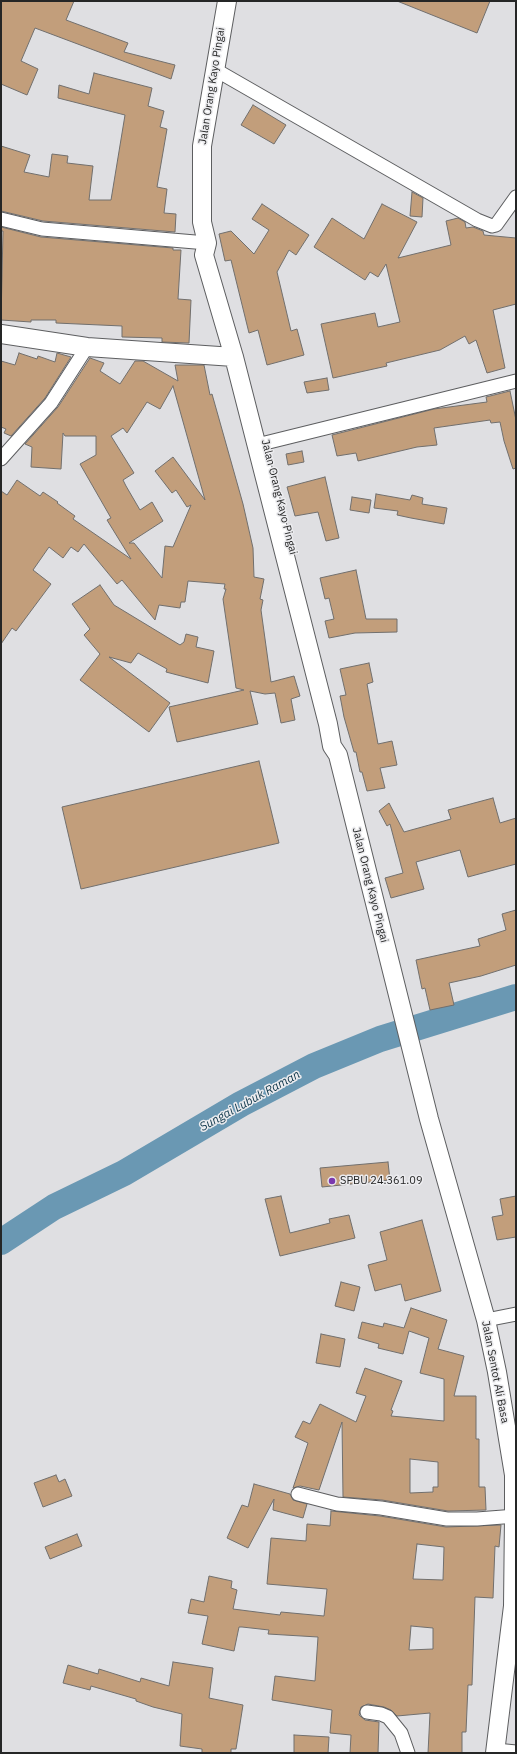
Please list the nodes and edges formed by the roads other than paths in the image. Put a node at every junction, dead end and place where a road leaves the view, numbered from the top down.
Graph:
1 (227, 1) edge
2 (214, 69) junction
3 (516, 197) edge
4 (1, 219) edge
5 (207, 243) junction
6 (1, 334) edge
7 (87, 347) junction
8 (234, 357) junction
9 (516, 381) edge
10 (265, 443) junction
11 (1, 459) edge
12 (338, 755) junction
13 (418, 1070) joint
14 (516, 1314) edge
15 (486, 1320) junction
16 (298, 1494) dead end
17 (515, 1516) edge
18 (367, 1712) dead end
19 (496, 1751) edge
20 (516, 1752) edge
21 (408, 1753) edge

1 - 2 main road, Jalan Orang Kayo Pingai
2 - 3 street
2 - 5 main road, Jalan Orang Kayo Pingai
4 - 5 street
5 - 8 main road, Jalan Orang Kayo Pingai
5 - 10 main road, Jalan Orang Kayo Pingai
6 - 7 main road
7 - 8 main road
7 - 11 street
8 - 12 main road, Jalan Orang Kayo Pingai
9 - 10 street
10 - 12 main road, Jalan Orang Kayo Pingai
12 - 13 main road, Jalan Orang Kayo Pingai
13 - 15 main road, Jalan Sentot Ali Basa
14 - 15 street
15 - 17 main road, Jalan Sentot Ali Basa
16 - 17 street
17 - 19 main road, Jalan Sentot Ali Basa
18 - 21 street
19 - 20 street

